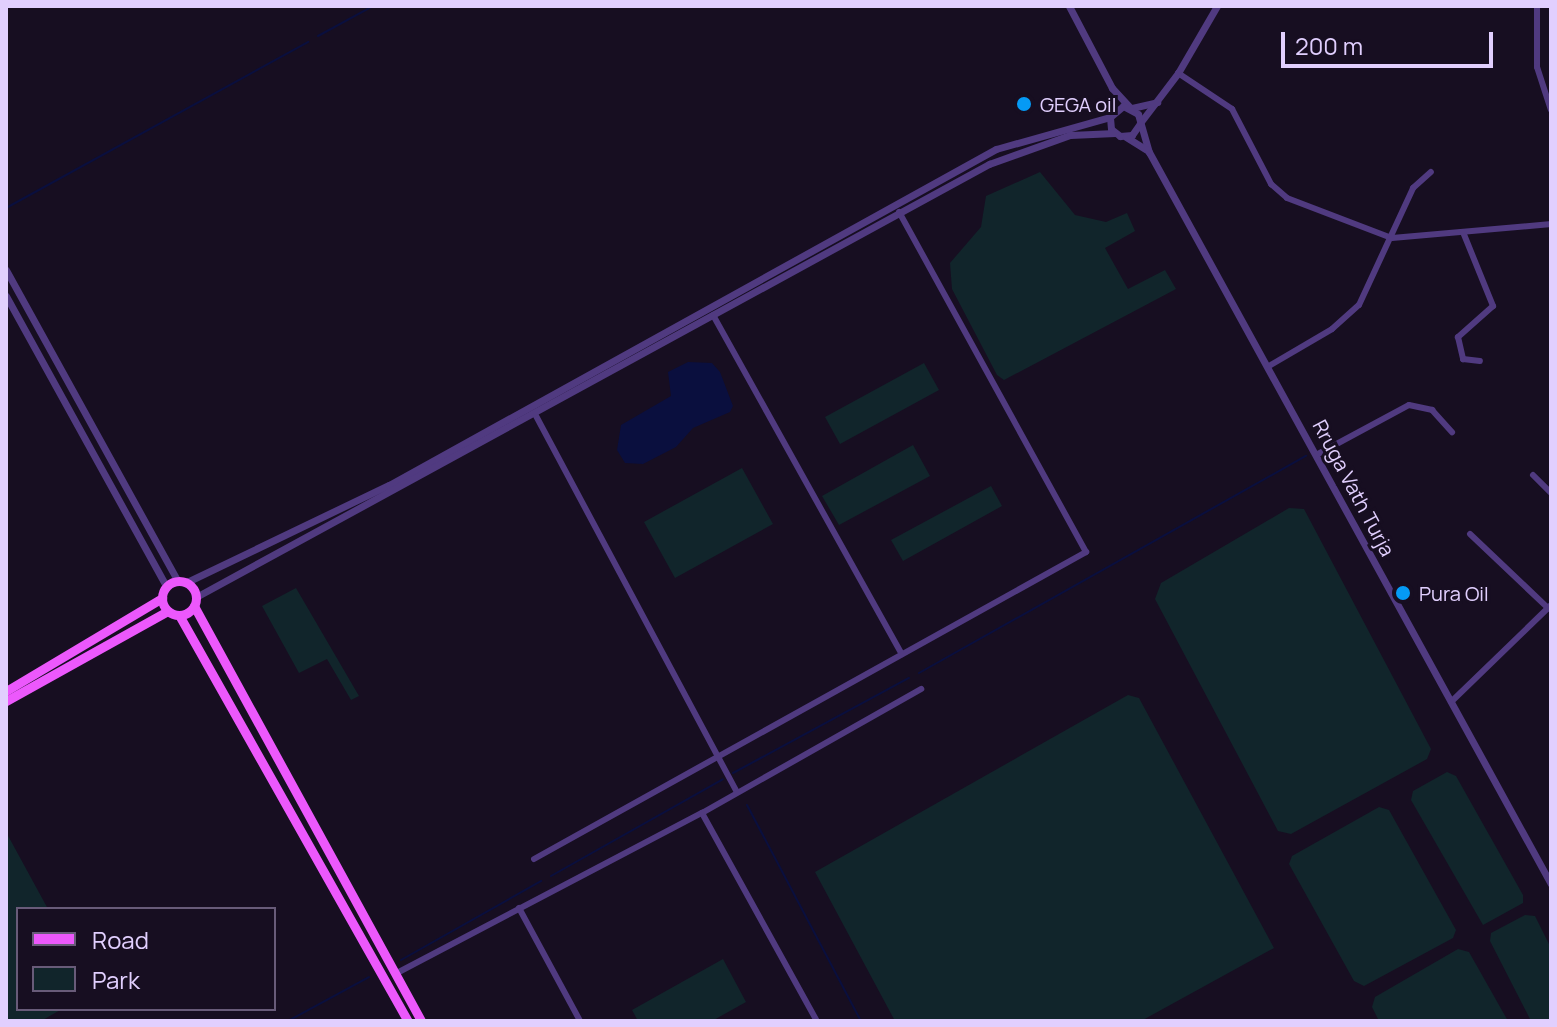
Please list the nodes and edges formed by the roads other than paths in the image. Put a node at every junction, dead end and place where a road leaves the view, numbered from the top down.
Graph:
1 (1069, 6) edge
2 (1217, 6) edge
3 (1537, 6) edge
4 (1178, 73) junction
5 (1112, 88) junction
6 (1159, 101) junction
7 (1130, 107) junction
8 (1551, 110) edge
9 (1111, 114) junction
10 (1140, 124) junction
11 (1115, 133) junction
12 (1126, 137) junction
13 (1149, 152) junction
14 (1431, 172) dead end
15 (899, 212) junction
16 (1551, 224) edge
17 (1463, 232) junction
18 (1392, 238) junction
19 (6, 270) edge
20 (6, 296) edge
21 (713, 315) junction
22 (1480, 361) dead end
23 (1269, 366) junction
24 (535, 414) junction
25 (1452, 432) dead end
26 (1318, 454) junction
27 (1533, 475) dead end
28 (1551, 493) edge
29 (1470, 534) dead end
30 (182, 581) junction
31 (166, 586) junction
32 (162, 598) junction
33 (195, 602) junction
34 (1550, 606) edge
35 (168, 611) junction
36 (179, 615) junction
37 (902, 654) junction
38 (921, 689) dead end
39 (6, 691) edge
40 (6, 701) edge
41 (1451, 702) junction
42 (718, 757) junction
43 (737, 793) junction
44 (702, 813) junction
45 (534, 859) dead end
46 (1551, 884) edge
47 (519, 908) junction
48 (395, 974) junction
49 (408, 1021) edge
50 (421, 1021) edge
51 (580, 1021) edge
52 (817, 1021) edge

1 - 5 street, Rruga Vath Turja
2 - 4 street
3 - 8 street
4 - 6 street
4 - 18 street
5 - 7 street, Rruga Vath Turja
5 - 9 street, Rruga Vath Turja
6 - 7 street
6 - 10 street
7 - 9 street
7 - 10 street, Rruga Vath Turja
9 - 11 street, Rruga Vath Turja
9 - 30 street
10 - 12 street
10 - 13 street, Rruga Vath Turja
11 - 12 street, Rruga Vath Turja
11 - 15 street
12 - 13 street, Rruga Vath Turja
13 - 23 street, Rruga Vath Turja
14 - 18 street
15 - 21 street
15 - 37 street
16 - 17 street
17 - 18 street
17 - 22 street
18 - 23 street
19 - 30 street
20 - 31 street
21 - 24 street
21 - 37 street
23 - 26 street, Rruga Vath Turja
24 - 33 street
24 - 42 street
25 - 26 street
26 - 41 street, Rruga Vath Turja
27 - 28 street
29 - 34 street
30 - 31 main road
30 - 33 main road
31 - 32 main road
32 - 35 main road
32 - 39 main road
33 - 36 main road
33 - 48 main road
34 - 41 street
35 - 36 main road
35 - 40 main road
36 - 49 main road
37 - 42 street
38 - 43 street
41 - 46 street, Rruga Vath Turja
42 - 43 street
42 - 45 street
43 - 44 street
44 - 47 street
44 - 52 street
47 - 48 street
47 - 51 street
48 - 50 main road

